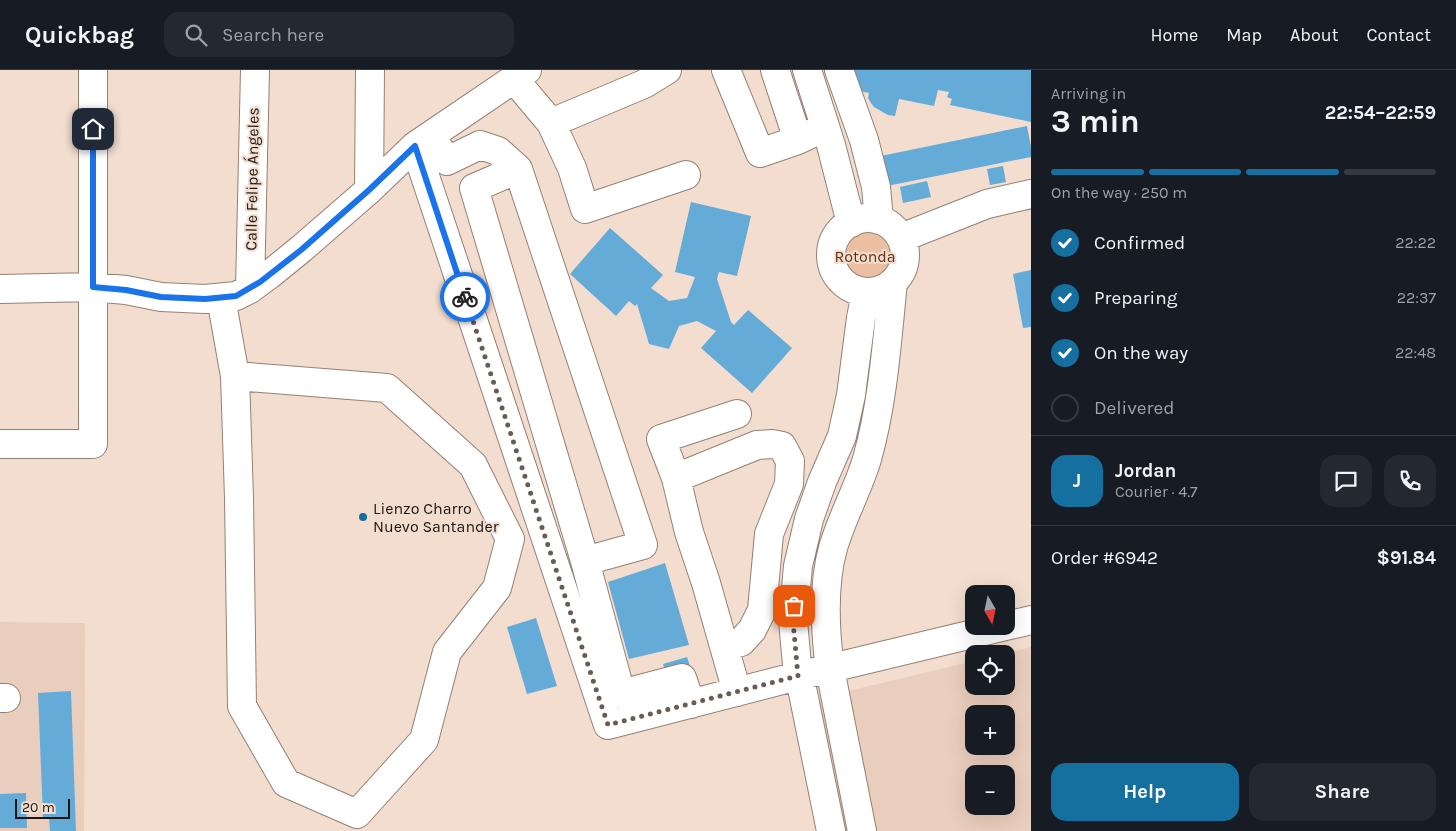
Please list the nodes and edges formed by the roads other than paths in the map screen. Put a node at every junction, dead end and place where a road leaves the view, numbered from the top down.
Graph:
1 (93, 70) edge
2 (255, 70) edge
3 (370, 70) edge
4 (667, 70) edge
5 (726, 70) edge
6 (775, 70) edge
7 (807, 70) edge
8 (839, 70) edge
9 (521, 74) edge
10 (551, 123) junction
11 (825, 127) junction
12 (798, 140) junction
13 (423, 141) junction
14 (518, 169) junction
15 (686, 175) dead end
16 (369, 190) junction
17 (1031, 194) edge
18 (879, 220) junction
19 (851, 223) junction
20 (900, 238) junction
21 (893, 282) junction
22 (93, 287) junction
23 (0, 289) edge
24 (250, 289) junction
25 (866, 292) junction
26 (221, 298) junction
27 (235, 376) junction
28 (737, 414) dead end
29 (0, 444) edge
30 (676, 478) junction
31 (585, 561) junction
32 (1031, 620) edge
33 (1015, 624) edge
34 (968, 635) edge
35 (724, 646) junction
36 (830, 668) junction
37 (798, 676) junction
38 (737, 692) junction
39 (691, 704) junction
40 (831, 831) edge
41 (862, 831) edge

1 - 22 street
2 - 24 street, Calle Felipe Ángeles
3 - 16 street
4 - 10 street
5 - 12 street
6 - 12 street
7 - 11 street
8 - 18 street
9 - 10 street
9 - 13 street
10 - 15 street
11 - 12 street
11 - 19 street
13 - 14 street
13 - 16 street
13 - 39 street
14 - 31 street
14 - 31 street
16 - 24 street
17 - 20 street
18 - 19 street
18 - 20 street
19 - 25 street
20 - 21 street
21 - 25 street
21 - 36 street
22 - 23 street
22 - 26 street
22 - 29 street
24 - 26 street
25 - 37 street
26 - 27 street
27 - 27 street
28 - 30 street
30 - 35 street
30 - 35 street
31 - 39 street
32 - 33 street
34 - 36 street
35 - 38 street
36 - 37 street
36 - 41 street
37 - 38 street
37 - 40 street
38 - 39 street

